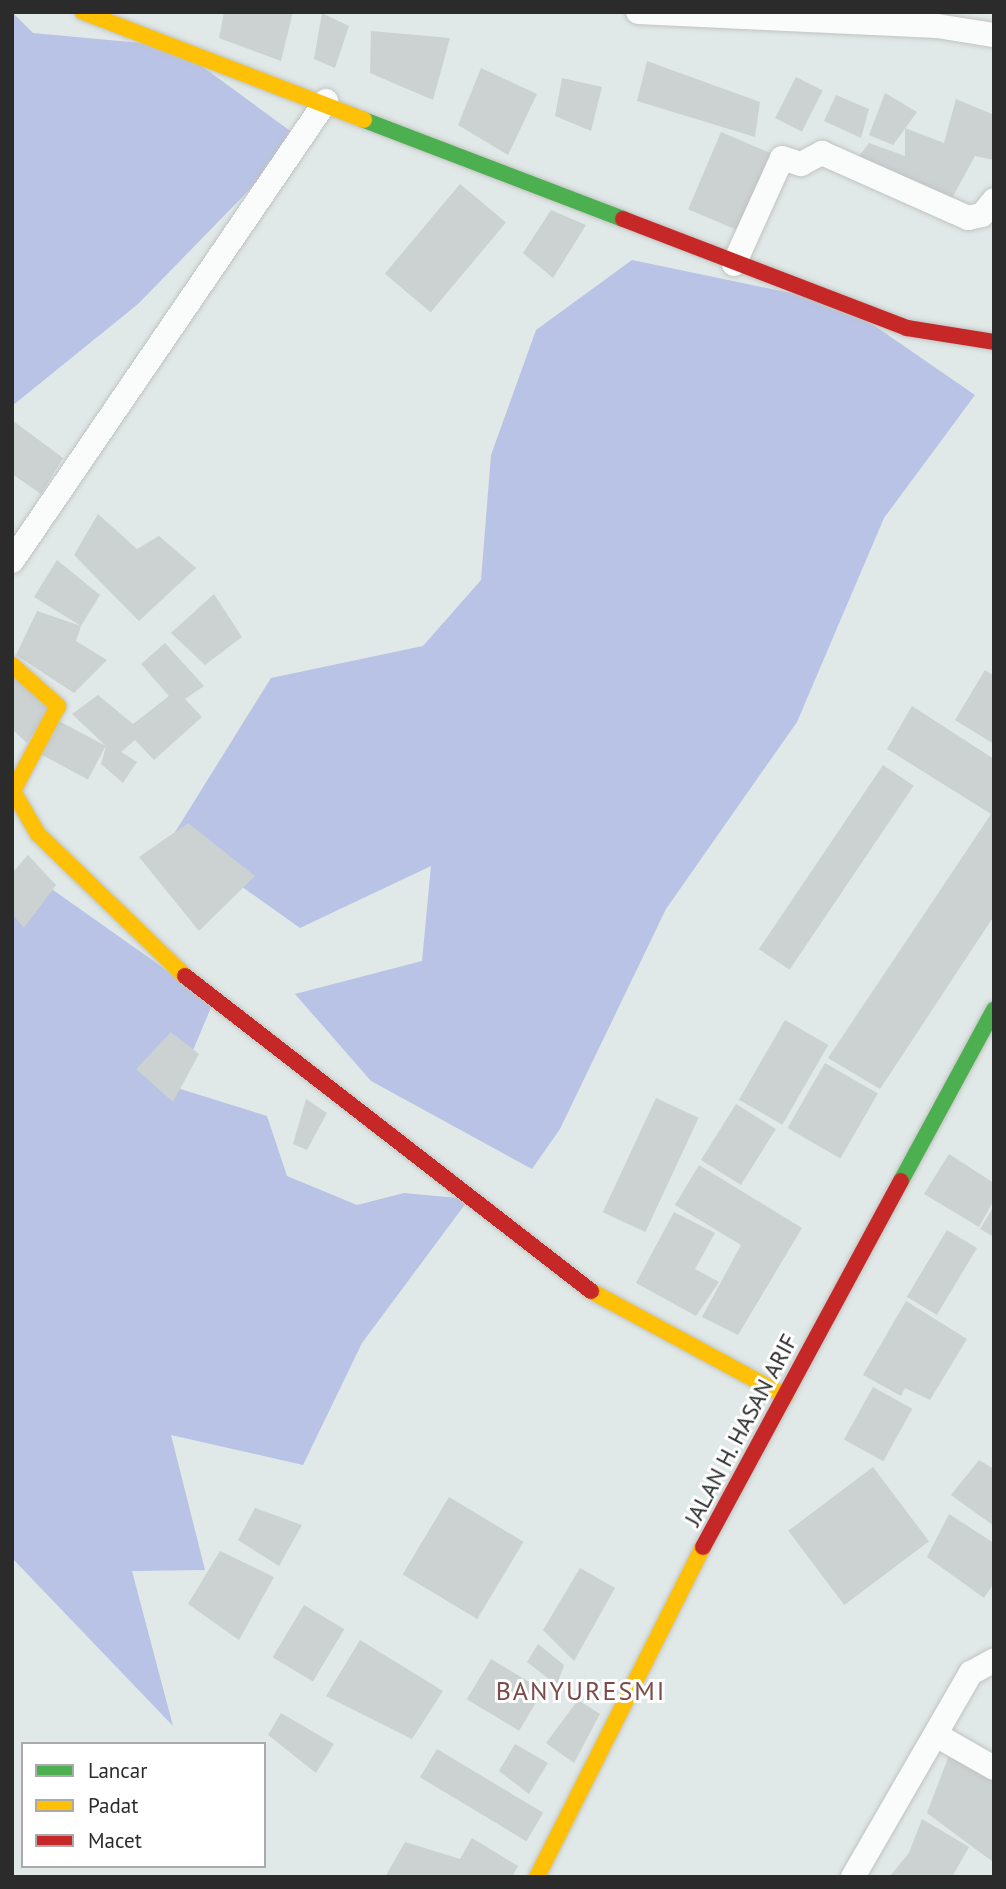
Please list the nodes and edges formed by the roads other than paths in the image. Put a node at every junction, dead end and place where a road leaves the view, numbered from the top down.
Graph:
1 (83, 12) edge
2 (638, 12) edge
3 (994, 35) edge
4 (326, 101) junction
5 (994, 200) edge
6 (734, 264) junction
7 (994, 342) edge
8 (12, 561) edge
9 (12, 665) edge
10 (13, 791) edge
11 (991, 1021) edge
12 (785, 1396) junction
13 (994, 1660) edge
14 (936, 1735) junction
15 (994, 1768) edge
16 (545, 1874) edge
17 (853, 1877) edge

1 - 4 street
2 - 3 street
4 - 6 street
4 - 8 street
5 - 6 street
6 - 7 street
9 - 10 street
10 - 12 street
11 - 12 street, JALAN H. HASAN ARIF
12 - 16 street, JALAN H. HASAN ARIF
13 - 14 street
14 - 15 street
14 - 17 street

